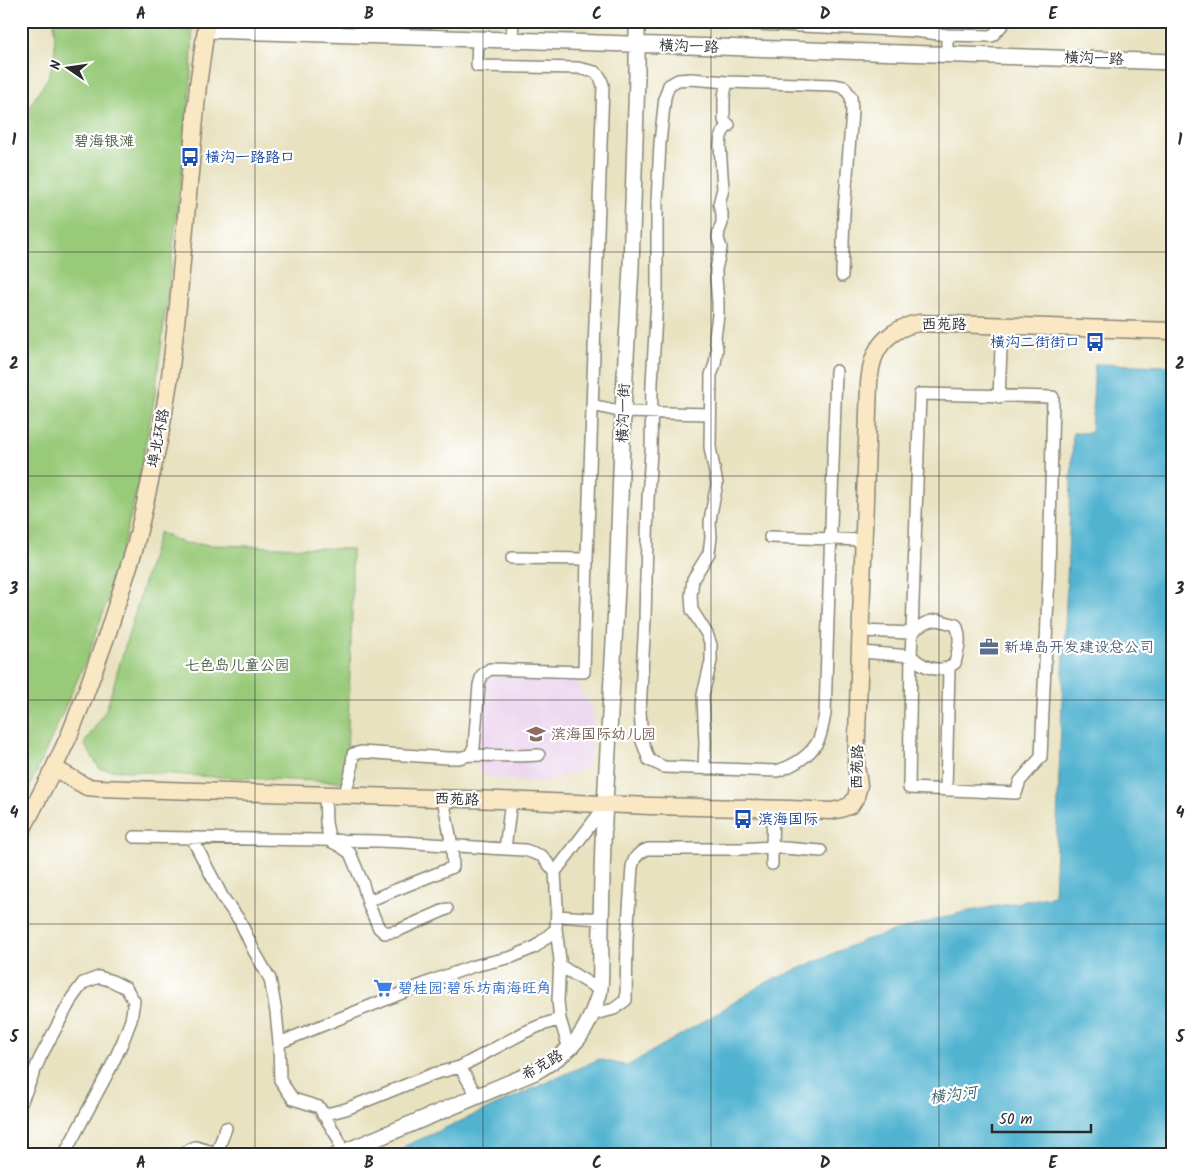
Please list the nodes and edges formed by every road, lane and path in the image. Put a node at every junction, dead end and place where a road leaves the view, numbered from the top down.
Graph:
1 (513, 21) edge
2 (636, 21) edge
3 (711, 21) edge
4 (1006, 21) edge
5 (816, 24) edge
6 (207, 26) edge
7 (920, 27) edge
8 (947, 35) junction
9 (478, 38) junction
10 (512, 40) junction
11 (637, 43) junction
12 (947, 54) junction
13 (1173, 62) edge
14 (727, 82) junction
15 (842, 276) dead end
16 (1002, 325) junction
17 (1173, 331) edge
18 (836, 371) dead end
19 (999, 397) junction
20 (592, 405) junction
21 (623, 412) junction
22 (651, 413) junction
23 (710, 414) junction
24 (770, 537) dead end
25 (831, 539) junction
26 (864, 540) junction
27 (512, 558) dead end
28 (587, 559) junction
29 (862, 631) junction
30 (912, 633) junction
31 (861, 652) junction
32 (912, 656) junction
33 (949, 668) junction
34 (470, 755) junction
35 (539, 756) dead end
36 (54, 768) junction
37 (704, 768) junction
38 (946, 790) junction
39 (325, 795) junction
40 (344, 796) junction
41 (443, 799) junction
42 (511, 801) junction
43 (606, 804) junction
44 (773, 809) junction
45 (21, 832) edge
46 (134, 838) dead end
47 (192, 838) junction
48 (330, 841) junction
49 (452, 846) junction
50 (772, 847) junction
51 (505, 849) junction
52 (821, 852) dead end
53 (772, 864) dead end
54 (555, 872) junction
55 (368, 901) junction
56 (447, 909) dead end
57 (557, 916) junction
58 (601, 919) junction
59 (556, 930) junction
60 (560, 965) junction
61 (600, 990) junction
62 (592, 1015) junction
63 (560, 1019) junction
64 (279, 1043) junction
65 (569, 1049) junction
66 (460, 1067) junction
67 (477, 1096) junction
68 (21, 1103) edge
69 (323, 1115) junction
70 (226, 1128) dead end
71 (340, 1154) edge
72 (64, 1155) edge
73 (185, 1155) edge
74 (216, 1155) edge

1 - 10 street
2 - 11 street, 横沟一街
3 - 5 street
4 - 8 street
5 - 7 street
6 - 9 street, 横沟一路
6 - 36 main road, 埠北环路
7 - 8 street
8 - 12 street
9 - 10 street, 横沟一路
9 - 20 street
10 - 11 street, 横沟一路
11 - 12 street, 横沟一路
11 - 21 street, 横沟一街
12 - 13 street, 横沟一路
14 - 15 street
14 - 22 street
14 - 23 street
16 - 17 main road, 西苑路
16 - 19 street
16 - 26 main road, 西苑路
18 - 25 street
19 - 30 street
19 - 38 street
20 - 21 street
20 - 28 street
21 - 22 street
21 - 43 street, 横沟一街
22 - 23 street
22 - 37 street
23 - 37 street
24 - 25 street
25 - 26 street
25 - 37 street
26 - 29 main road, 西苑路
27 - 28 street
28 - 34 street
29 - 30 street
29 - 31 main road, 西苑路
30 - 32 street
30 - 33 street
31 - 32 street
31 - 44 main road, 西苑路
32 - 33 street
32 - 38 street
33 - 38 street
34 - 35 street
34 - 40 street
36 - 39 main road, 西苑路
36 - 45 main road, 埠北环路
39 - 40 main road, 西苑路
39 - 48 street
40 - 41 main road, 西苑路
41 - 42 main road, 西苑路
41 - 49 street
42 - 43 main road, 西苑路
42 - 51 street
43 - 44 main road, 西苑路
43 - 54 street
43 - 58 street, 希克路
44 - 50 street
46 - 47 street
47 - 48 street
47 - 64 street
48 - 49 street
48 - 55 street
49 - 51 street
49 - 55 street
50 - 52 street
50 - 53 street
50 - 62 street
51 - 54 street
54 - 57 street
55 - 56 street
57 - 58 street
57 - 59 street
58 - 61 street, 希克路
59 - 60 street
59 - 64 street
60 - 61 street
60 - 63 street
61 - 62 street, 希克路
62 - 65 street, 希克路
63 - 65 street
63 - 66 street
64 - 69 street
65 - 67 street, 希克路
66 - 67 street
66 - 69 street
67 - 71 street, 希克路
68 - 72 street
69 - 71 street
70 - 74 street
73 - 74 street

